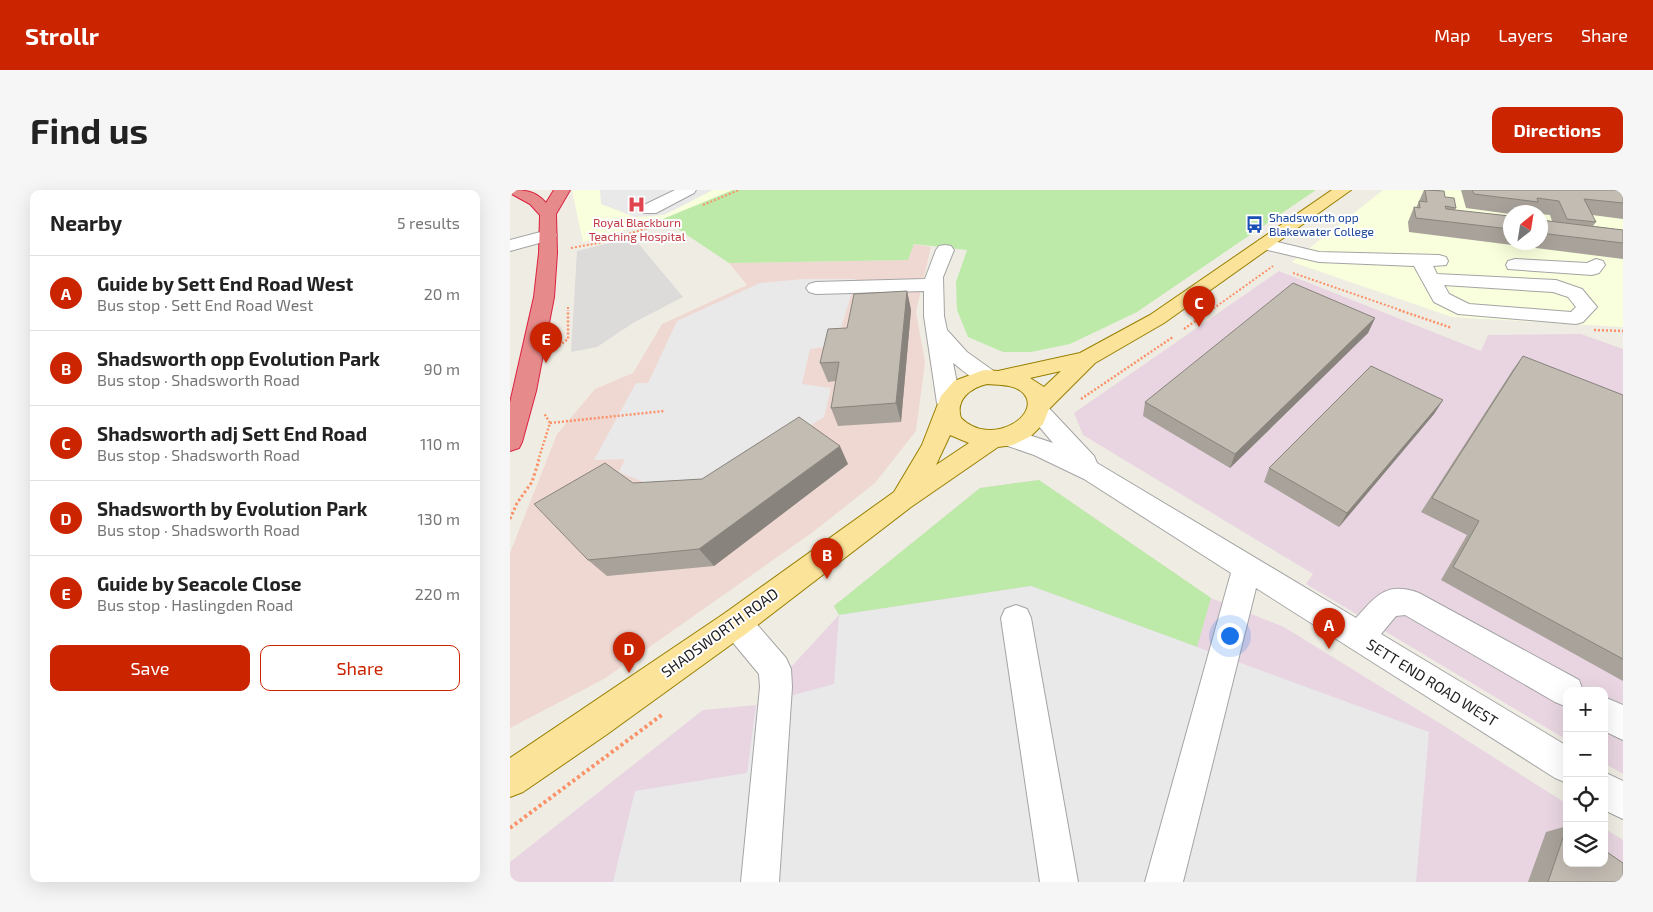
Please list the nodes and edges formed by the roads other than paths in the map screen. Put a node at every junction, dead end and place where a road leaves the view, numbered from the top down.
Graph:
1 (516, 190) edge
2 (521, 190) edge
3 (526, 190) edge
4 (562, 190) edge
5 (688, 190) edge
6 (1343, 190) edge
7 (650, 210) dead end
8 (548, 214) junction
9 (548, 235) junction
10 (1265, 244) junction
11 (510, 246) edge
12 (945, 250) dead end
13 (1420, 260) junction
14 (1454, 262) dead end
15 (1493, 264) dead end
16 (1596, 265) dead end
17 (1430, 279) junction
18 (934, 285) junction
19 (816, 288) dead end
20 (938, 333) junction
21 (1087, 358) junction
22 (995, 377) junction
23 (948, 406) junction
24 (1040, 408) junction
25 (1000, 438) junction
26 (510, 442) edge
27 (1093, 472) junction
28 (902, 500) junction
29 (1247, 568) junction
30 (1016, 618) dead end
31 (736, 623) junction
32 (1359, 638) junction
33 (1563, 689) edge
34 (1608, 715) edge
35 (1623, 723) edge
36 (1563, 764) edge
37 (518, 770) edge
38 (1608, 793) edge
39 (1623, 802) edge
40 (760, 882) edge
41 (1059, 882) edge
42 (1164, 882) edge

1 - 8 highway
2 - 3 highway
4 - 8 highway
5 - 7 street
6 - 10 main road, SHADSWORTH ROAD
8 - 9 highway
9 - 11 street
9 - 26 highway
10 - 13 street
10 - 21 main road, SHADSWORTH ROAD
12 - 18 street
13 - 14 street
13 - 17 street
15 - 16 street
17 - 17 street
18 - 19 street
18 - 20 street
20 - 22 street
20 - 23 street
21 - 22 main road, SHADSWORTH ROAD
21 - 24 main road, SHADSWORTH ROAD
22 - 23 main road, SHADSWORTH ROAD
22 - 24 main road
23 - 25 main road
23 - 28 main road, SHADSWORTH ROAD
24 - 25 main road, SHADSWORTH ROAD
24 - 27 street, SETT END ROAD WEST
25 - 27 street, SETT END ROAD WEST
25 - 28 main road, SHADSWORTH ROAD
27 - 29 street, SETT END ROAD WEST
28 - 31 main road, SHADSWORTH ROAD
29 - 32 street, SETT END ROAD WEST
29 - 42 street
30 - 41 street
31 - 37 main road, SHADSWORTH ROAD
31 - 40 street
32 - 33 street
32 - 36 street, SETT END ROAD WEST
34 - 35 street
38 - 39 street

